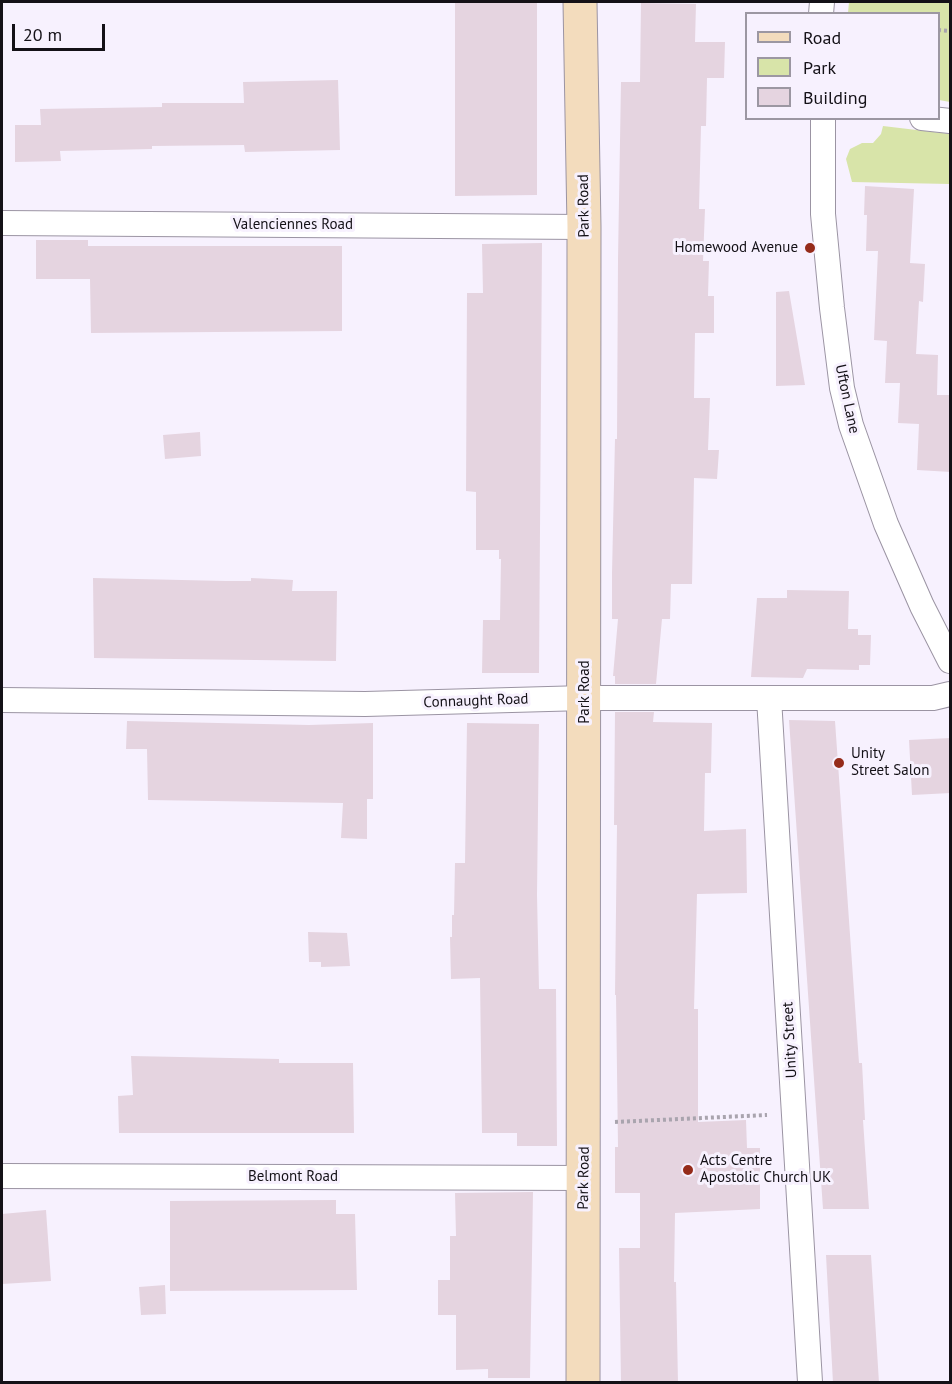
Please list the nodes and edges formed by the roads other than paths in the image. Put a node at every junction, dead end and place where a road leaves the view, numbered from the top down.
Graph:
1 (580, 2) edge
2 (823, 120) edge
3 (2, 224) edge
4 (585, 227) junction
5 (951, 661) edge
6 (951, 694) edge
7 (585, 698) junction
8 (769, 698) junction
9 (2, 700) edge
10 (2, 1176) edge
11 (584, 1178) junction
12 (583, 1383) edge
13 (810, 1383) edge

1 - 4 street, Park Road
2 - 5 street, Ufton Lane
3 - 4 street, Valenciennes Road
4 - 7 street, Park Road
6 - 8 street, Connaught Road
7 - 8 street, Connaught Road
7 - 9 street, Connaught Road
7 - 11 street, Park Road
8 - 13 street, Unity Street
10 - 11 street, Belmont Road
11 - 12 street, Park Road

